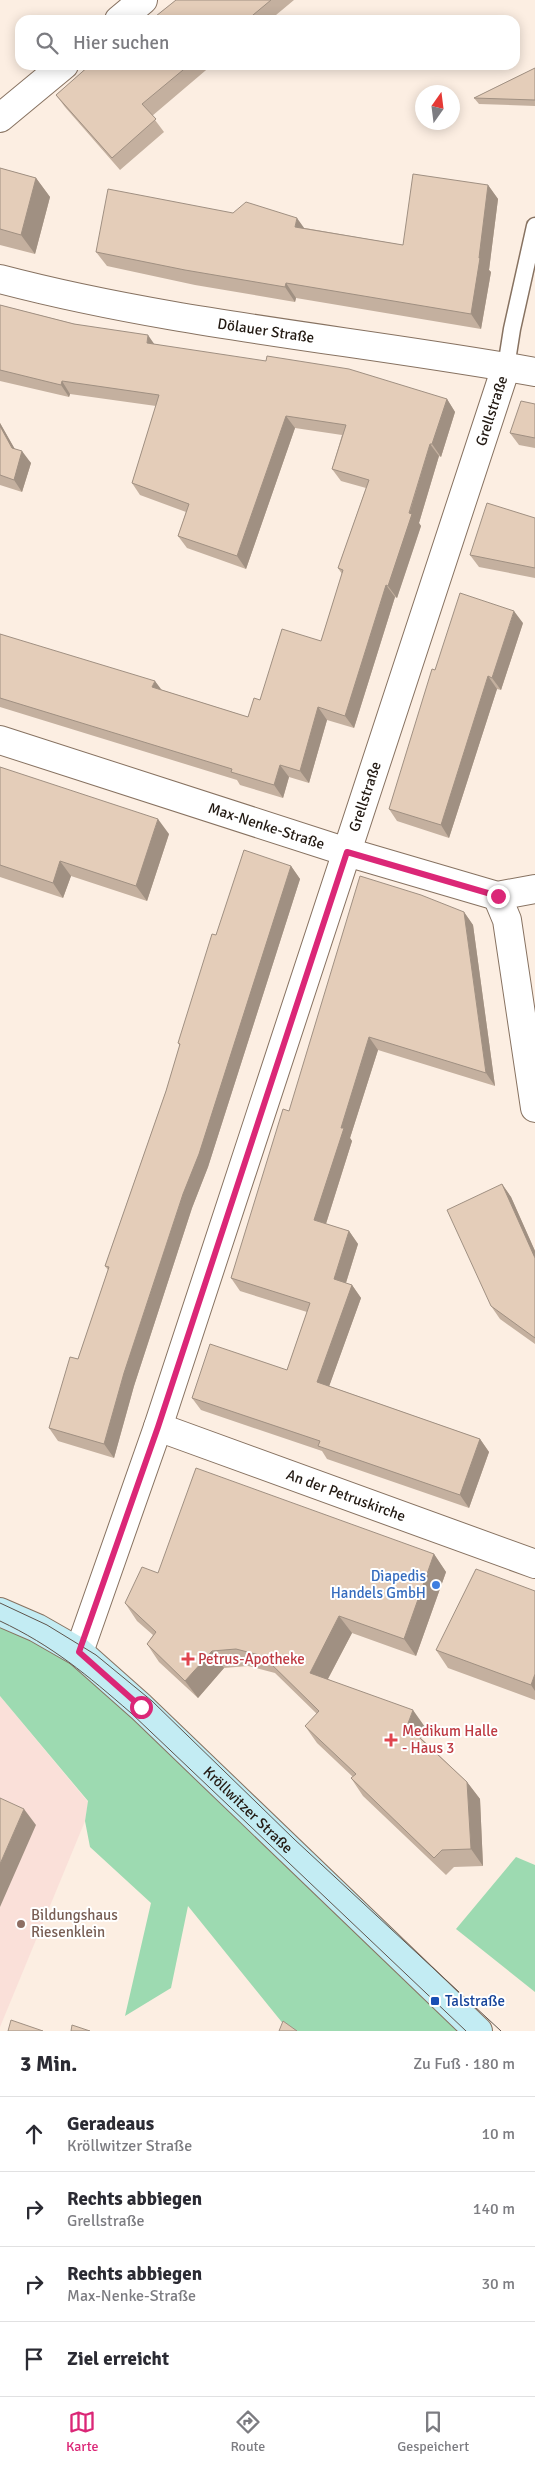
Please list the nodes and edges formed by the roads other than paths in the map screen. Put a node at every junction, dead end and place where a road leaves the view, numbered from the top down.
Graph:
1 (143, 0) edge
2 (124, 15) edge
3 (58, 70) edge
4 (0, 118) edge
5 (535, 226) edge
6 (0, 279) edge
7 (506, 366) junction
8 (535, 372) edge
9 (0, 740) edge
10 (347, 852) junction
11 (535, 889) edge
12 (498, 896) junction
13 (535, 1108) edge
14 (158, 1427) junction
15 (535, 1564) edge
16 (0, 1612) edge
17 (79, 1652) junction
18 (478, 2031) edge

1 - 2 street
3 - 4 street
5 - 7 lane
6 - 7 street, Dölauer Straße
7 - 8 street, Dölauer Straße
7 - 10 street, Grellstraße
9 - 10 street, Max-Nenke-Straße
10 - 12 street, Max-Nenke-Straße
10 - 14 street, Grellstraße
11 - 12 street, Max-Nenke-Straße
12 - 13 street
14 - 15 street, An der Petruskirche
14 - 17 street, Grellstraße
16 - 17 main road, Kröllwitzer Straße
17 - 18 main road, Kröllwitzer Straße

